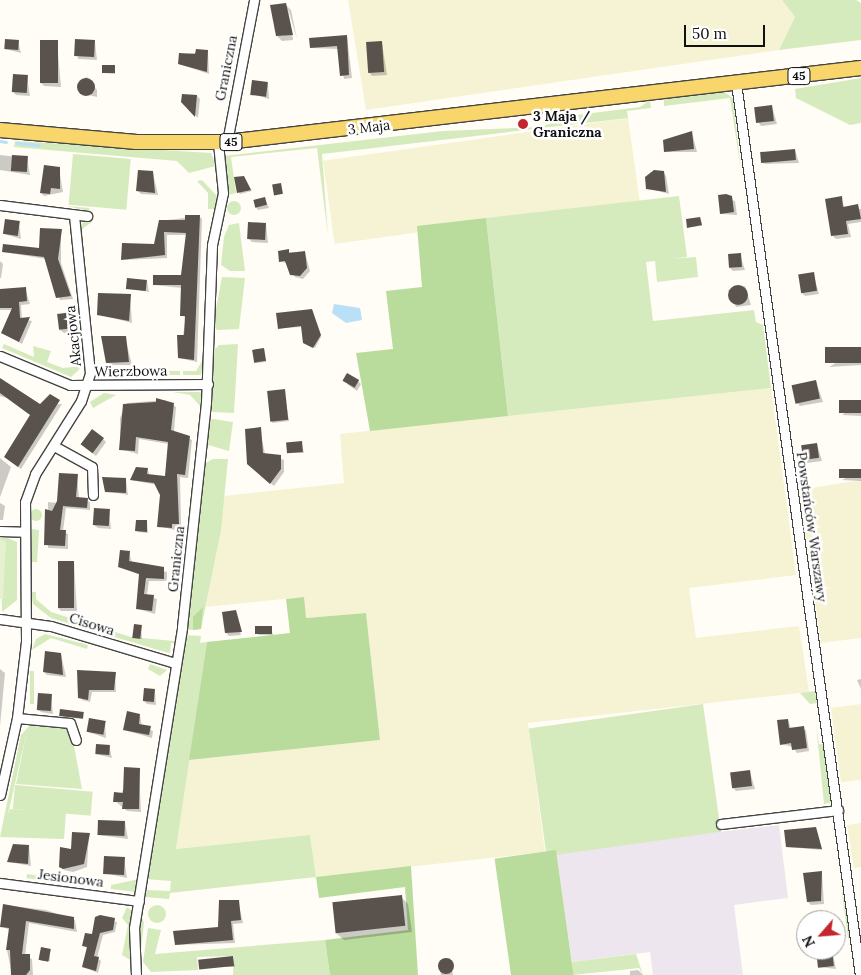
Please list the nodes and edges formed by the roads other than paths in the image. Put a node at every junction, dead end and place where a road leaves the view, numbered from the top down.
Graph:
1 (254, 0) edge
2 (861, 68) edge
3 (736, 83) junction
4 (0, 130) edge
5 (222, 143) junction
6 (0, 205) edge
7 (74, 214) junction
8 (87, 216) dead end
9 (0, 356) edge
10 (208, 384) junction
11 (88, 385) junction
12 (54, 446) junction
13 (93, 495) dead end
14 (0, 531) edge
15 (24, 532) junction
16 (0, 619) edge
17 (25, 621) junction
18 (175, 663) junction
19 (17, 718) junction
20 (76, 740) dead end
21 (0, 795) edge
22 (838, 810) junction
23 (721, 824) dead end
24 (0, 884) edge
25 (140, 900) junction
26 (136, 975) edge
27 (860, 975) edge

1 - 5 street, Graniczna
2 - 3 main road, 45
3 - 5 main road, 3 Maja / 45
3 - 22 street, Powstańców Warszawy
4 - 5 main road, 3 Maja / 45
5 - 10 street, Graniczna
6 - 7 street
7 - 8 street
7 - 11 street, Akacjowa
9 - 11 street, Wierzbowa
10 - 11 street, Wierzbowa
10 - 18 street, Graniczna
11 - 12 street, Akacjowa
12 - 13 street
12 - 15 street, Akacjowa
14 - 15 street
15 - 17 street, Akacjowa
16 - 17 street, Cisowa
17 - 18 street, Cisowa
17 - 19 street, Akacjowa
18 - 25 street, Graniczna
19 - 20 street
19 - 21 street, Akacjowa
22 - 23 street
22 - 27 street, Powstańców Warszawy
24 - 25 street, Jesionowa
25 - 26 street, Graniczna

